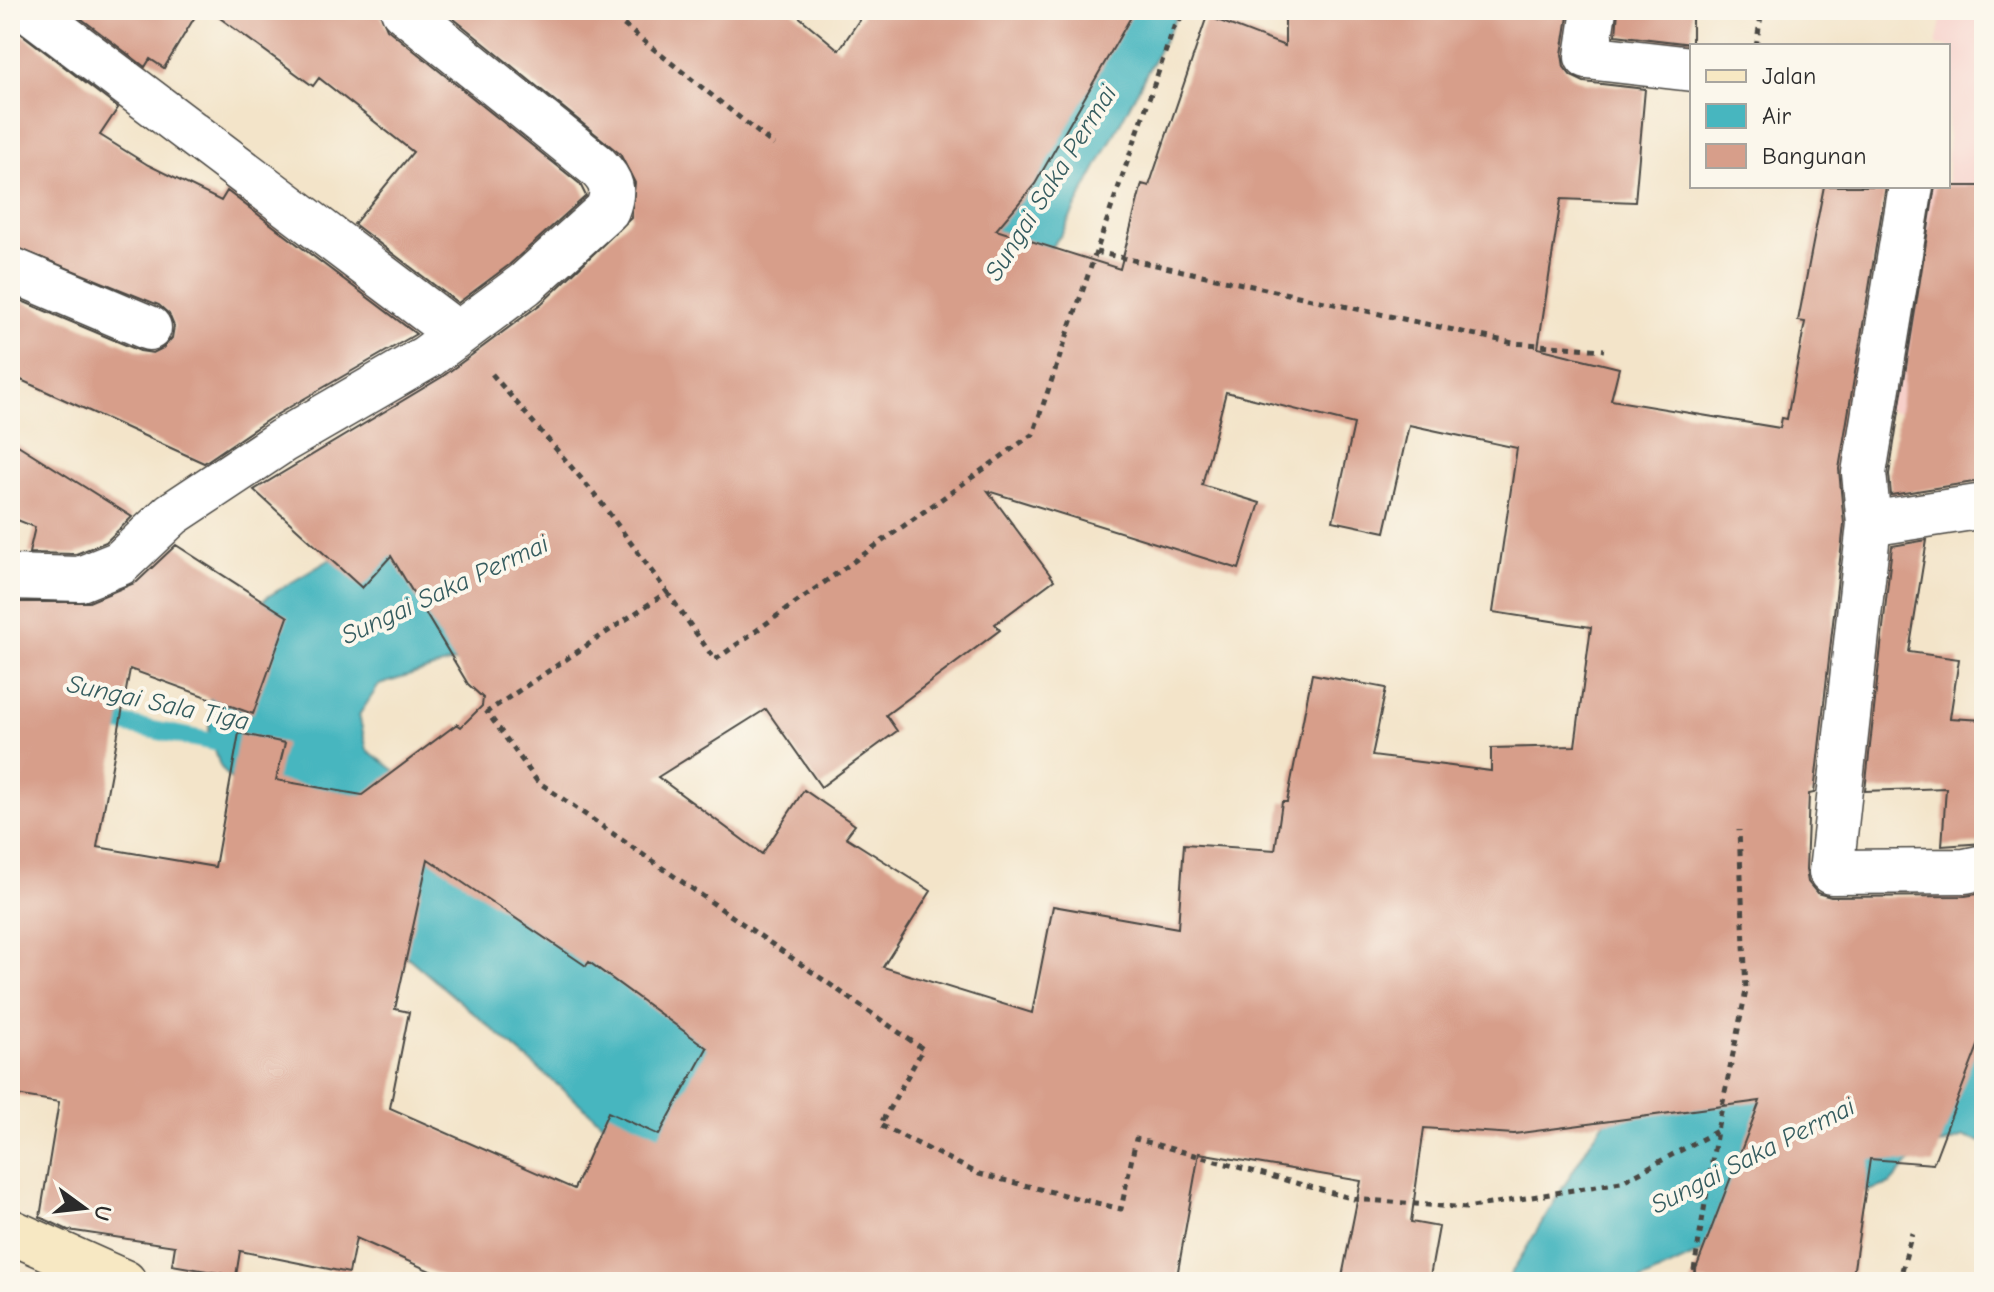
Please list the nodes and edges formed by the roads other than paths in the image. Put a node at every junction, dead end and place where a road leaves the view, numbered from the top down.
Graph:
1 (29, 10) edge
2 (403, 10) edge
3 (1594, 10) edge
4 (1690, 69) edge
5 (1911, 188) edge
6 (10, 269) edge
7 (149, 328) dead end
8 (458, 334) junction
9 (1984, 506) edge
10 (1869, 524) junction
11 (10, 577) edge
12 (1984, 867) edge
13 (10, 1231) edge
14 (124, 1282) edge

1 - 8 street
2 - 8 street
3 - 4 street
5 - 10 street
6 - 7 street
8 - 11 street
9 - 10 street
10 - 12 street
13 - 14 street

